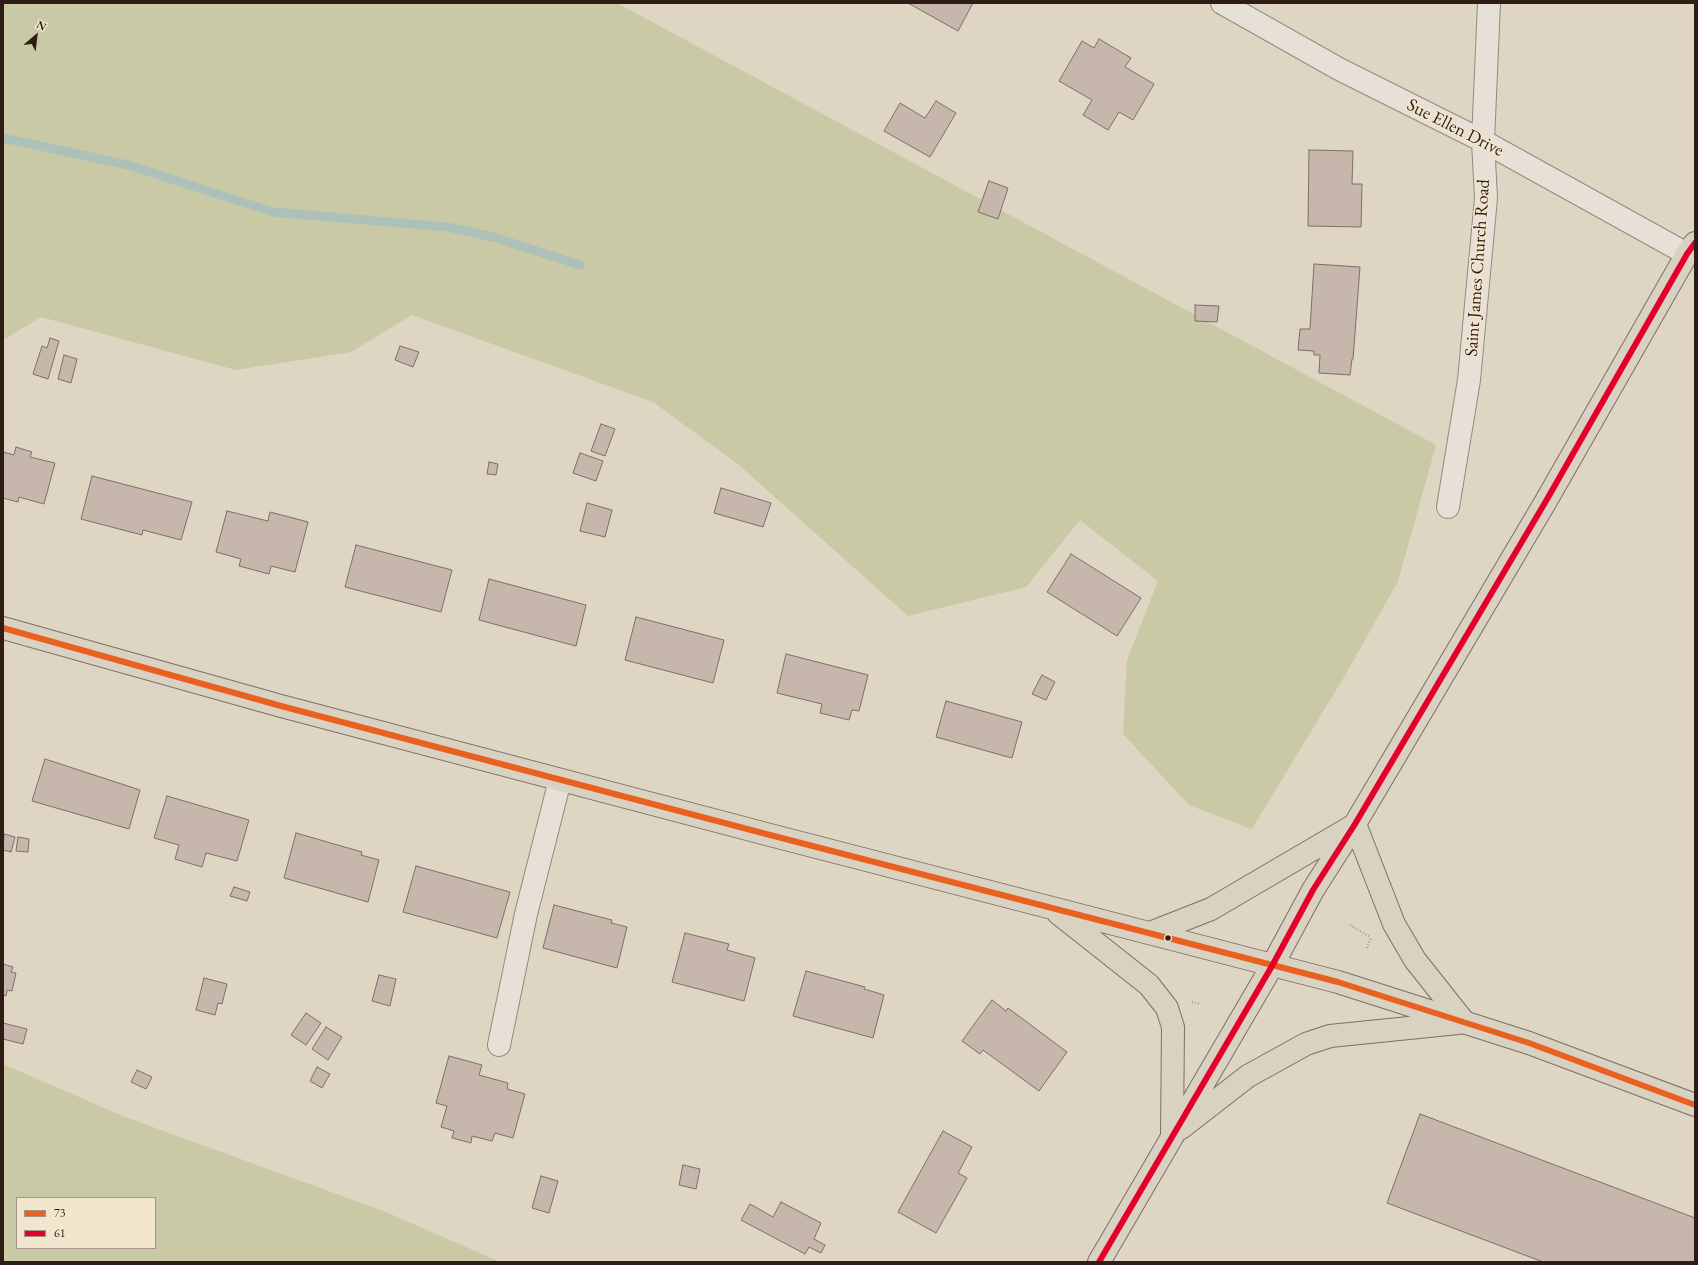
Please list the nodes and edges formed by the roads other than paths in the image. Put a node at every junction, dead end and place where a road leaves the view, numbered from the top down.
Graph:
1 (1222, 3) edge
2 (1489, 3) edge
3 (1483, 141) junction
4 (1695, 230) edge
5 (1691, 249) edge
6 (1448, 507) dead end
7 (3, 628) edge
8 (560, 780) junction
9 (1355, 824) junction
10 (1051, 908) junction
11 (1150, 933) junction
12 (1272, 966) junction
13 (1465, 1023) junction
14 (499, 1046) dead end
15 (1695, 1105) edge
16 (1172, 1135) junction
17 (1099, 1262) edge

1 - 3 street, Sue Ellen Drive
2 - 3 street, Saint James Church Road
3 - 5 street, Sue Ellen Drive
3 - 6 street, Saint James Church Road
4 - 5 main road
5 - 9 main road
7 - 8 main road
8 - 10 main road
8 - 14 street
9 - 11 main road
9 - 12 main road
9 - 13 main road
10 - 11 main road
10 - 16 main road
11 - 12 main road
12 - 13 main road
12 - 16 main road
13 - 15 main road
13 - 16 main road
16 - 17 main road

